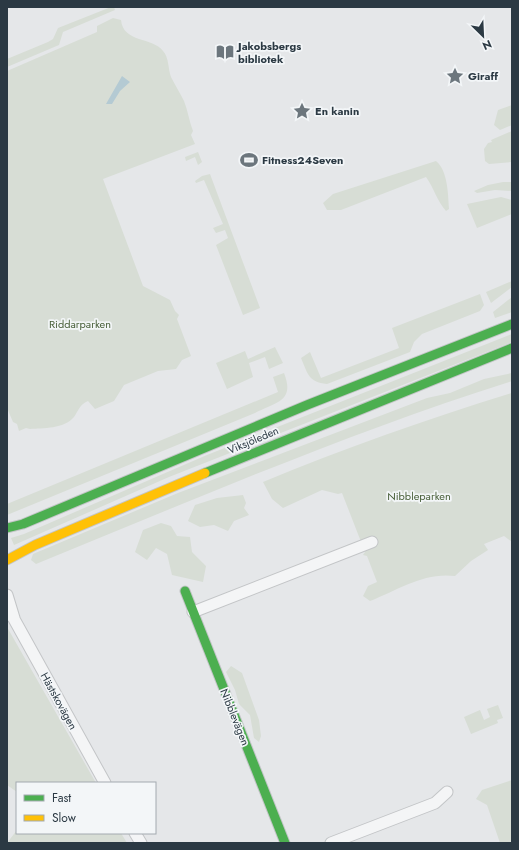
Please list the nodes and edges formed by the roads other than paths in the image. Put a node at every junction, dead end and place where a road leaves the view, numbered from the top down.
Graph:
1 (512, 324) edge
2 (512, 348) edge
3 (7, 528) edge
4 (372, 542) dead end
5 (7, 560) edge
6 (185, 591) dead end
7 (7, 595) edge
8 (193, 612) junction
9 (10, 615) edge
10 (104, 782) edge
11 (447, 792) dead end
12 (136, 834) edge
13 (141, 843) edge
14 (285, 843) edge
15 (331, 843) edge

1 - 3 main road, Viksjöleden
2 - 5 main road, Viksjöleden
4 - 8 street
6 - 8 main road, Nibblevägen
7 - 9 street, Hästskovägen
8 - 14 main road, Nibblevägen
9 - 10 street, Hästskovägen
11 - 15 street
12 - 13 street

